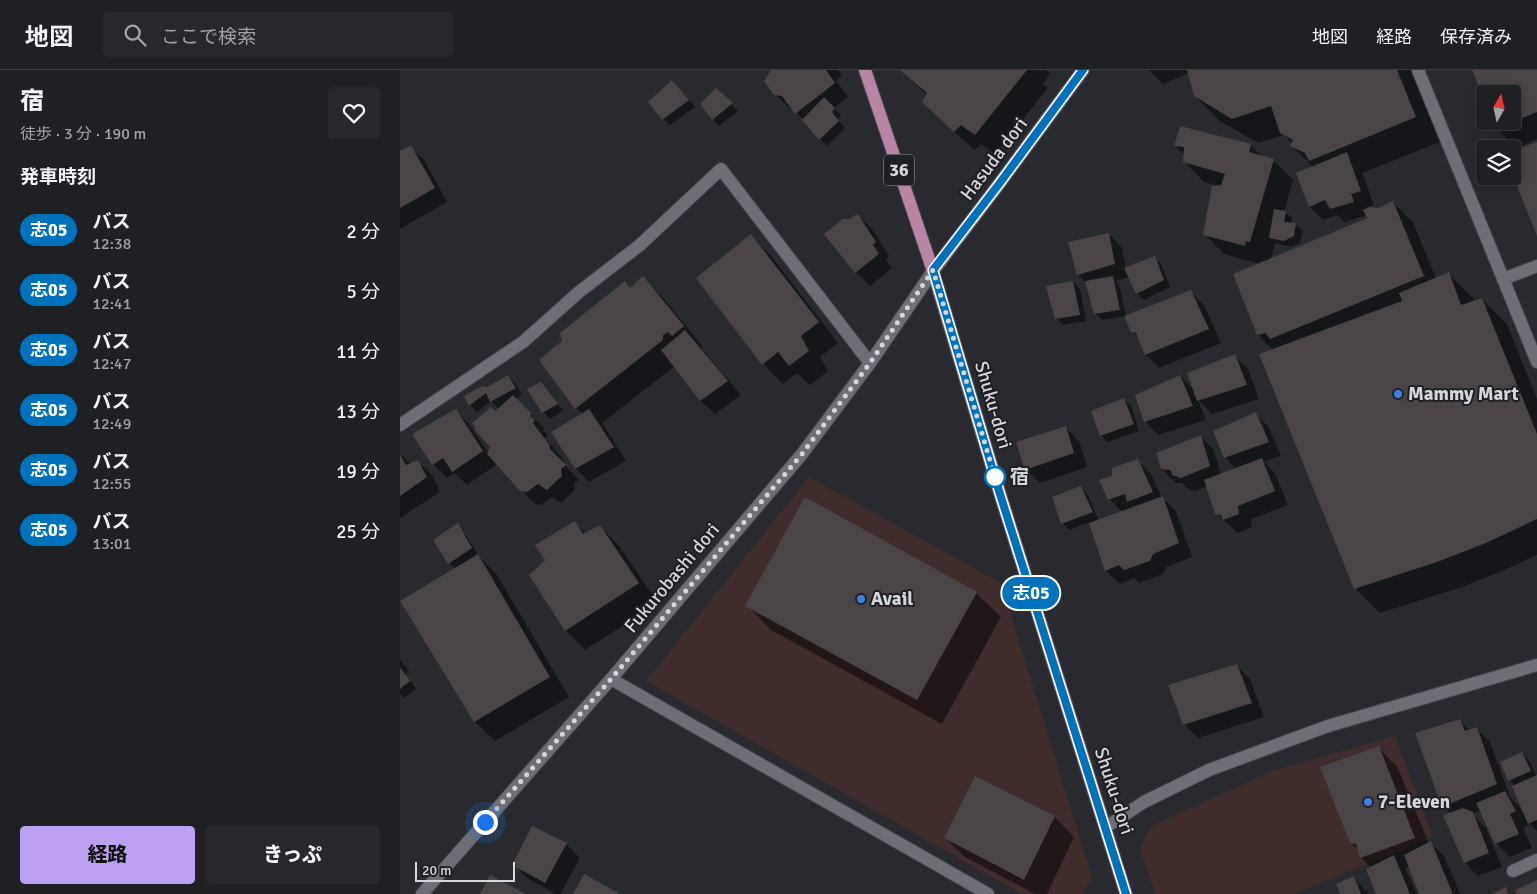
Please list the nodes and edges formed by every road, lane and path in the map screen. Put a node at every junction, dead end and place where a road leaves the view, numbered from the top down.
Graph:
1 (865, 70) edge
2 (1083, 70) edge
3 (1418, 70) edge
4 (1537, 266) edge
5 (933, 270) junction
6 (1503, 279) junction
7 (1537, 362) edge
8 (870, 363) junction
9 (401, 423) edge
10 (1537, 665) edge
11 (611, 679) junction
12 (1106, 827) junction
13 (1537, 860) edge
14 (1513, 871) dead end
15 (1125, 893) edge
16 (422, 894) edge
17 (988, 894) edge

1 - 5 main road, Shuku-dori / 36
2 - 5 main road, Hasuda dori
3 - 6 street
4 - 6 street
5 - 8 street, Fukurobashi dori
5 - 12 main road, Shuku-dori / 36
6 - 7 street
8 - 9 street
8 - 11 street, Fukurobashi dori
10 - 12 street
11 - 16 street, Fukurobashi dori
11 - 17 street
12 - 15 main road, Shuku-dori / 36
13 - 14 street

